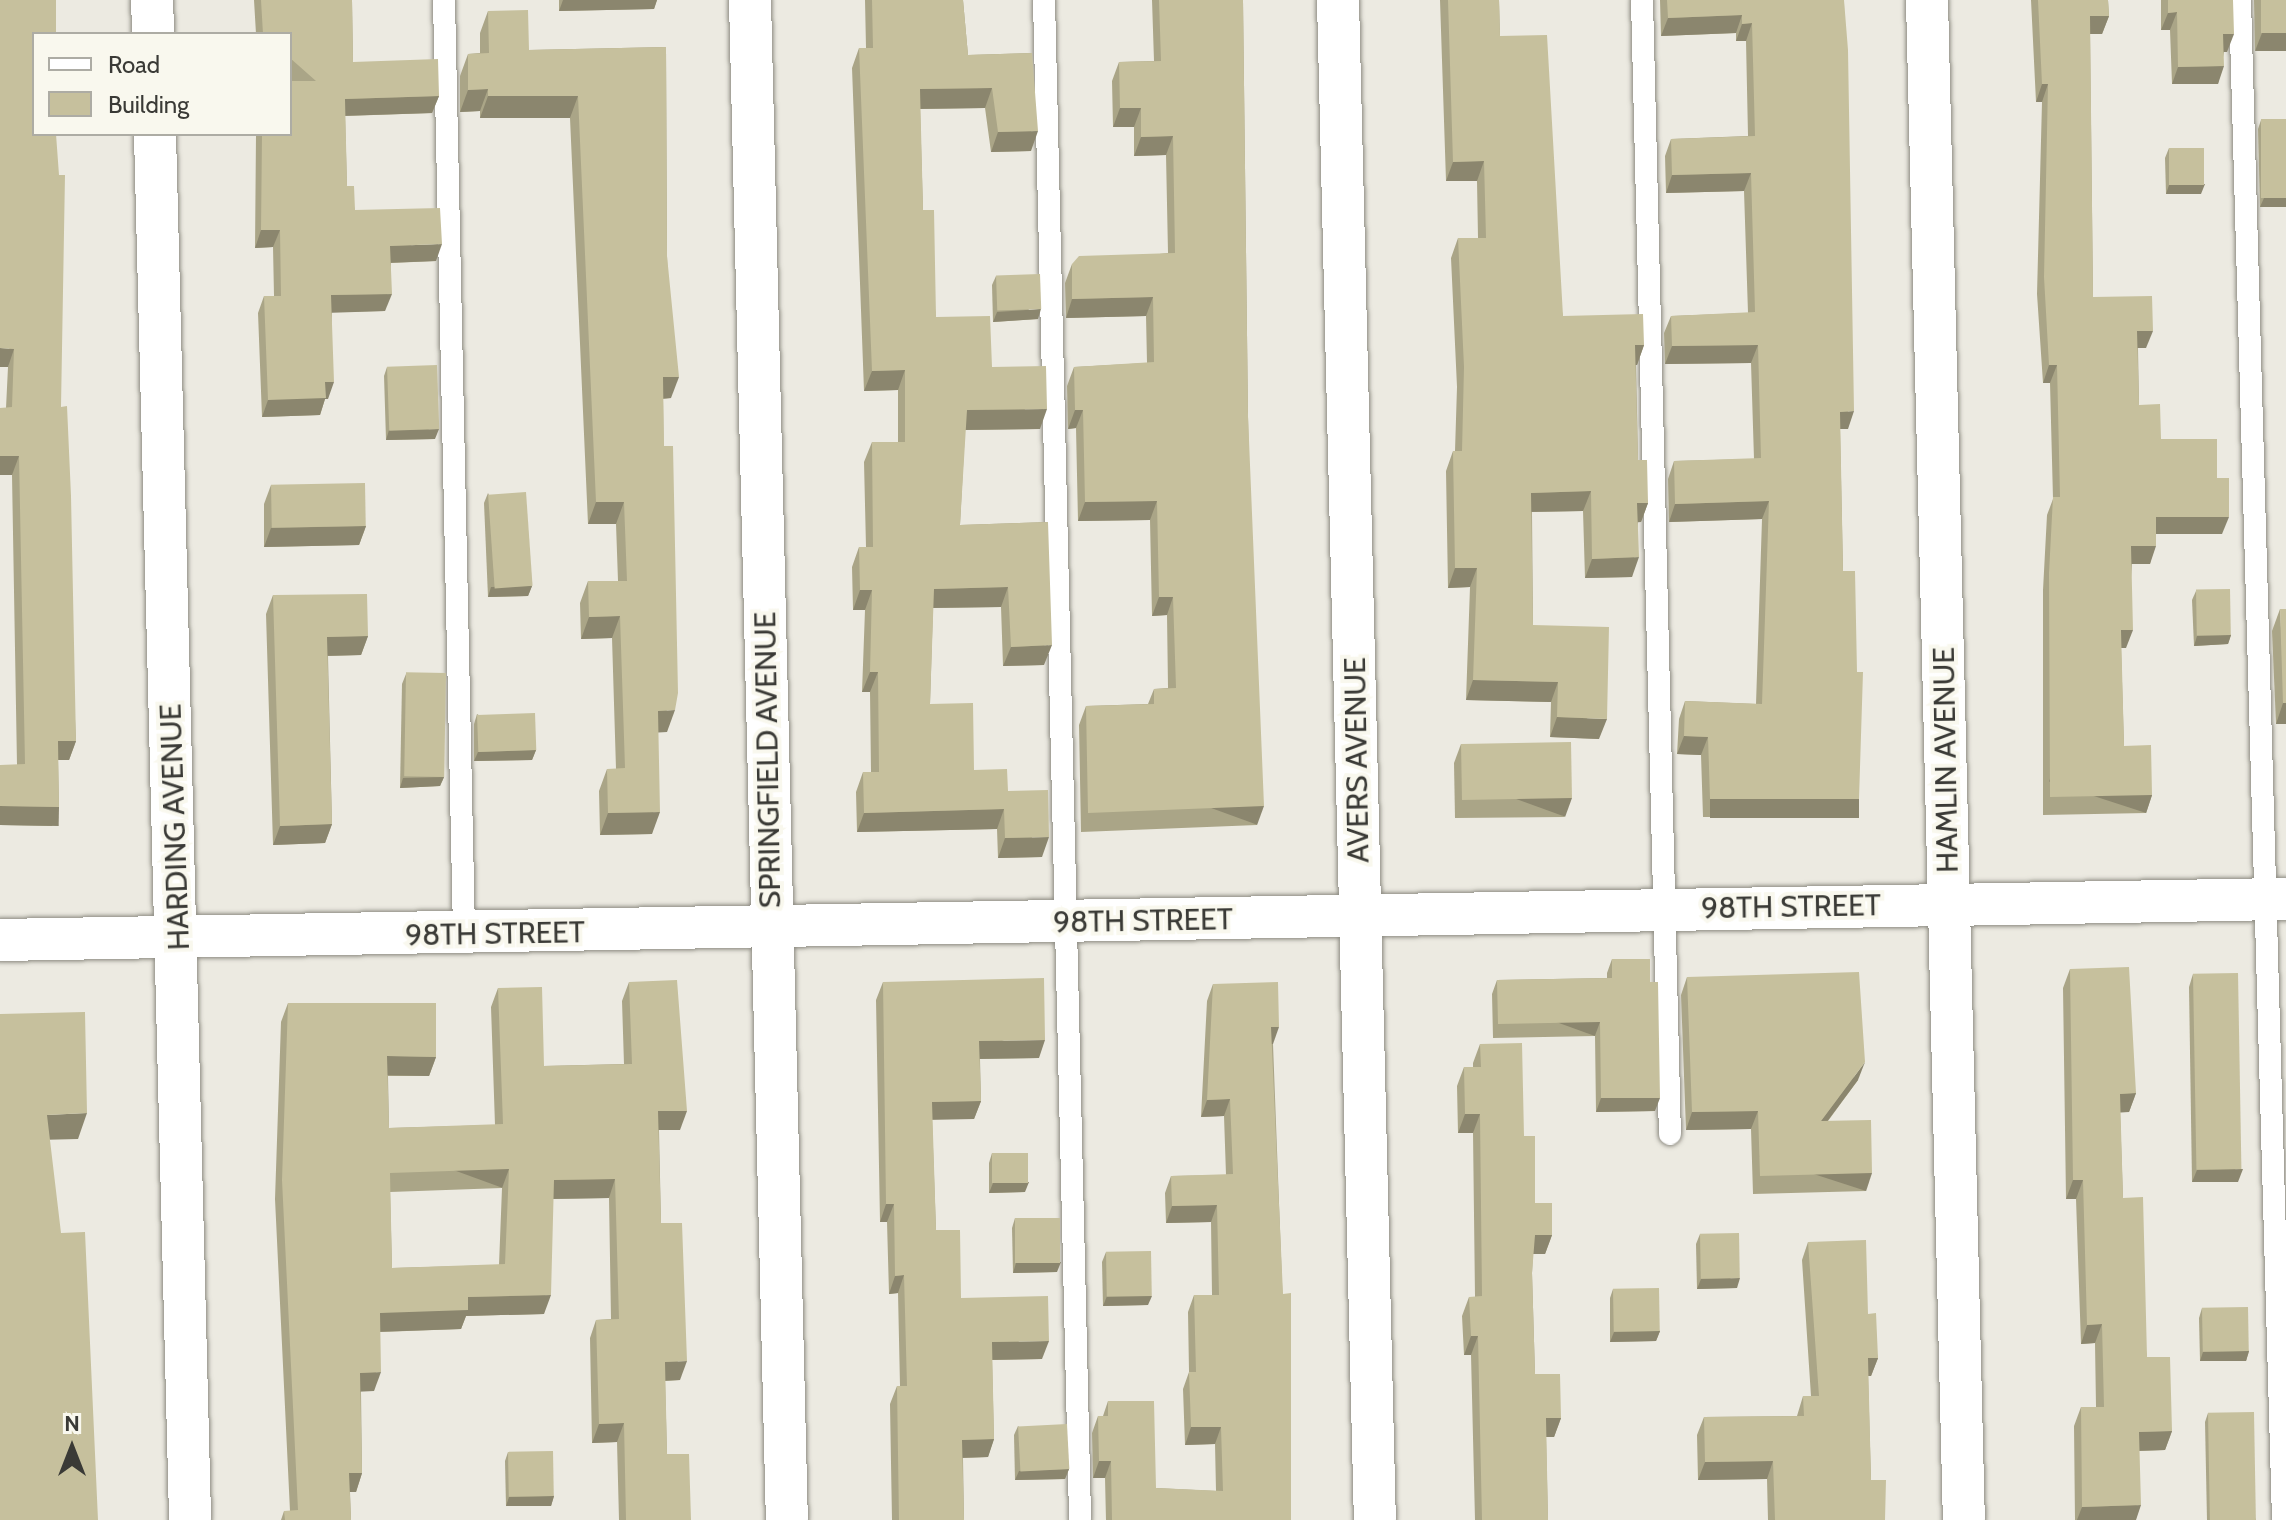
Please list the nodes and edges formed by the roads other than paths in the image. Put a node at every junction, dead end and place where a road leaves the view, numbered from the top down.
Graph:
1 (152, 0) edge
2 (444, 0) edge
3 (750, 0) edge
4 (1044, 0) edge
5 (1338, 0) edge
6 (1642, 0) edge
7 (1927, 0) edge
8 (2240, 0) edge
9 (153, 32) edge
10 (155, 136) edge
11 (2276, 899) edge
12 (1949, 905) junction
13 (1664, 910) junction
14 (1361, 916) junction
15 (1066, 923) junction
16 (772, 931) junction
17 (464, 935) junction
18 (178, 938) junction
19 (0, 940) edge
20 (1670, 1134) dead end
21 (190, 1520) edge
22 (787, 1520) edge
23 (1080, 1520) edge
24 (1375, 1520) edge
25 (1964, 1520) edge
26 (2283, 1520) edge

1 - 9 street
2 - 17 lane
3 - 16 street, SPRINGFIELD AVENUE
4 - 15 lane
5 - 14 street, AVERS AVENUE
6 - 13 lane
7 - 12 street, HAMLIN AVENUE
8 - 11 lane
10 - 18 street, HARDING AVENUE
11 - 12 street, 98TH STREET
11 - 26 lane
12 - 13 street, 98TH STREET
12 - 25 street, HAMLIN AVENUE
13 - 14 street, 98TH STREET
13 - 20 lane
14 - 15 street, 98TH STREET
14 - 24 street, AVERS AVENUE
15 - 16 street, 98TH STREET
15 - 23 lane
16 - 17 street, 98TH STREET
16 - 22 street, SPRINGFIELD AVENUE
17 - 18 street, 98TH STREET
18 - 19 street, 98TH STREET
18 - 21 street, HARDING AVENUE

